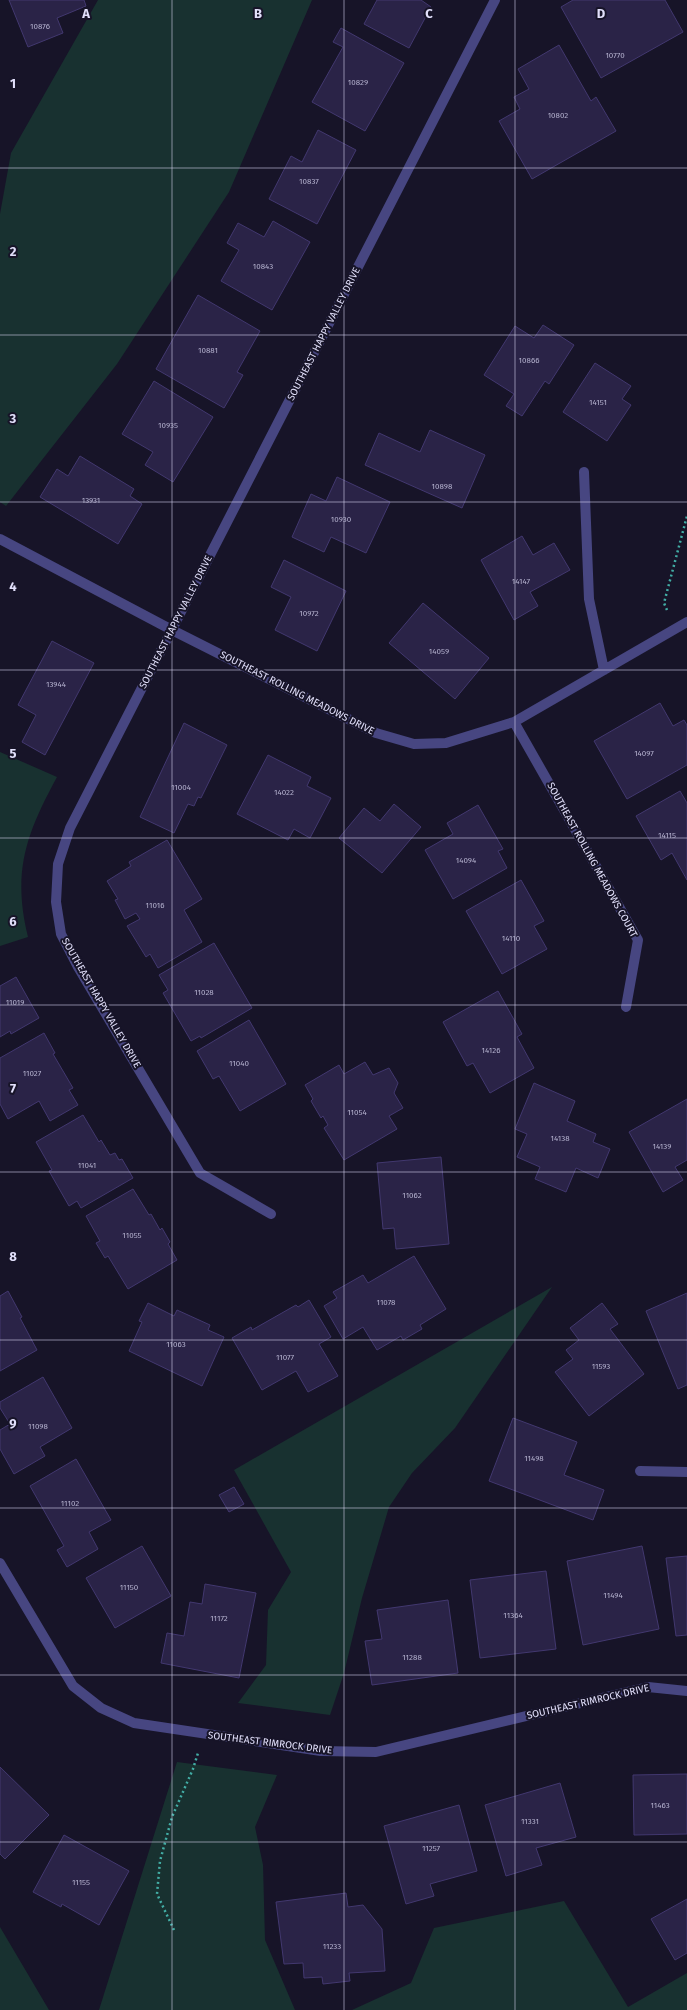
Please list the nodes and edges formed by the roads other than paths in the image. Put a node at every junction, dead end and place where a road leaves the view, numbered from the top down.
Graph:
1 (495, 0) edge
2 (584, 472) dead end
3 (0, 539) edge
4 (687, 622) edge
5 (172, 630) junction
6 (604, 670) junction
7 (514, 722) junction
8 (626, 1007) dead end
9 (271, 1214) dead end
10 (640, 1471) dead end
11 (687, 1472) edge
12 (0, 1563) edge
13 (687, 1691) edge

1 - 5 street, SOUTHEAST HAPPY VALLEY DRIVE
2 - 6 street
3 - 5 street, SOUTHEAST ROLLING MEADOWS DRIVE
4 - 6 street, SOUTHEAST ROLLING MEADOWS DRIVE
5 - 7 street, SOUTHEAST ROLLING MEADOWS DRIVE
5 - 9 street, SOUTHEAST HAPPY VALLEY DRIVE
6 - 7 street, SOUTHEAST ROLLING MEADOWS DRIVE
7 - 8 street, SOUTHEAST ROLLING MEADOWS COURT
10 - 11 street
12 - 13 street, SOUTHEAST RIMROCK DRIVE

